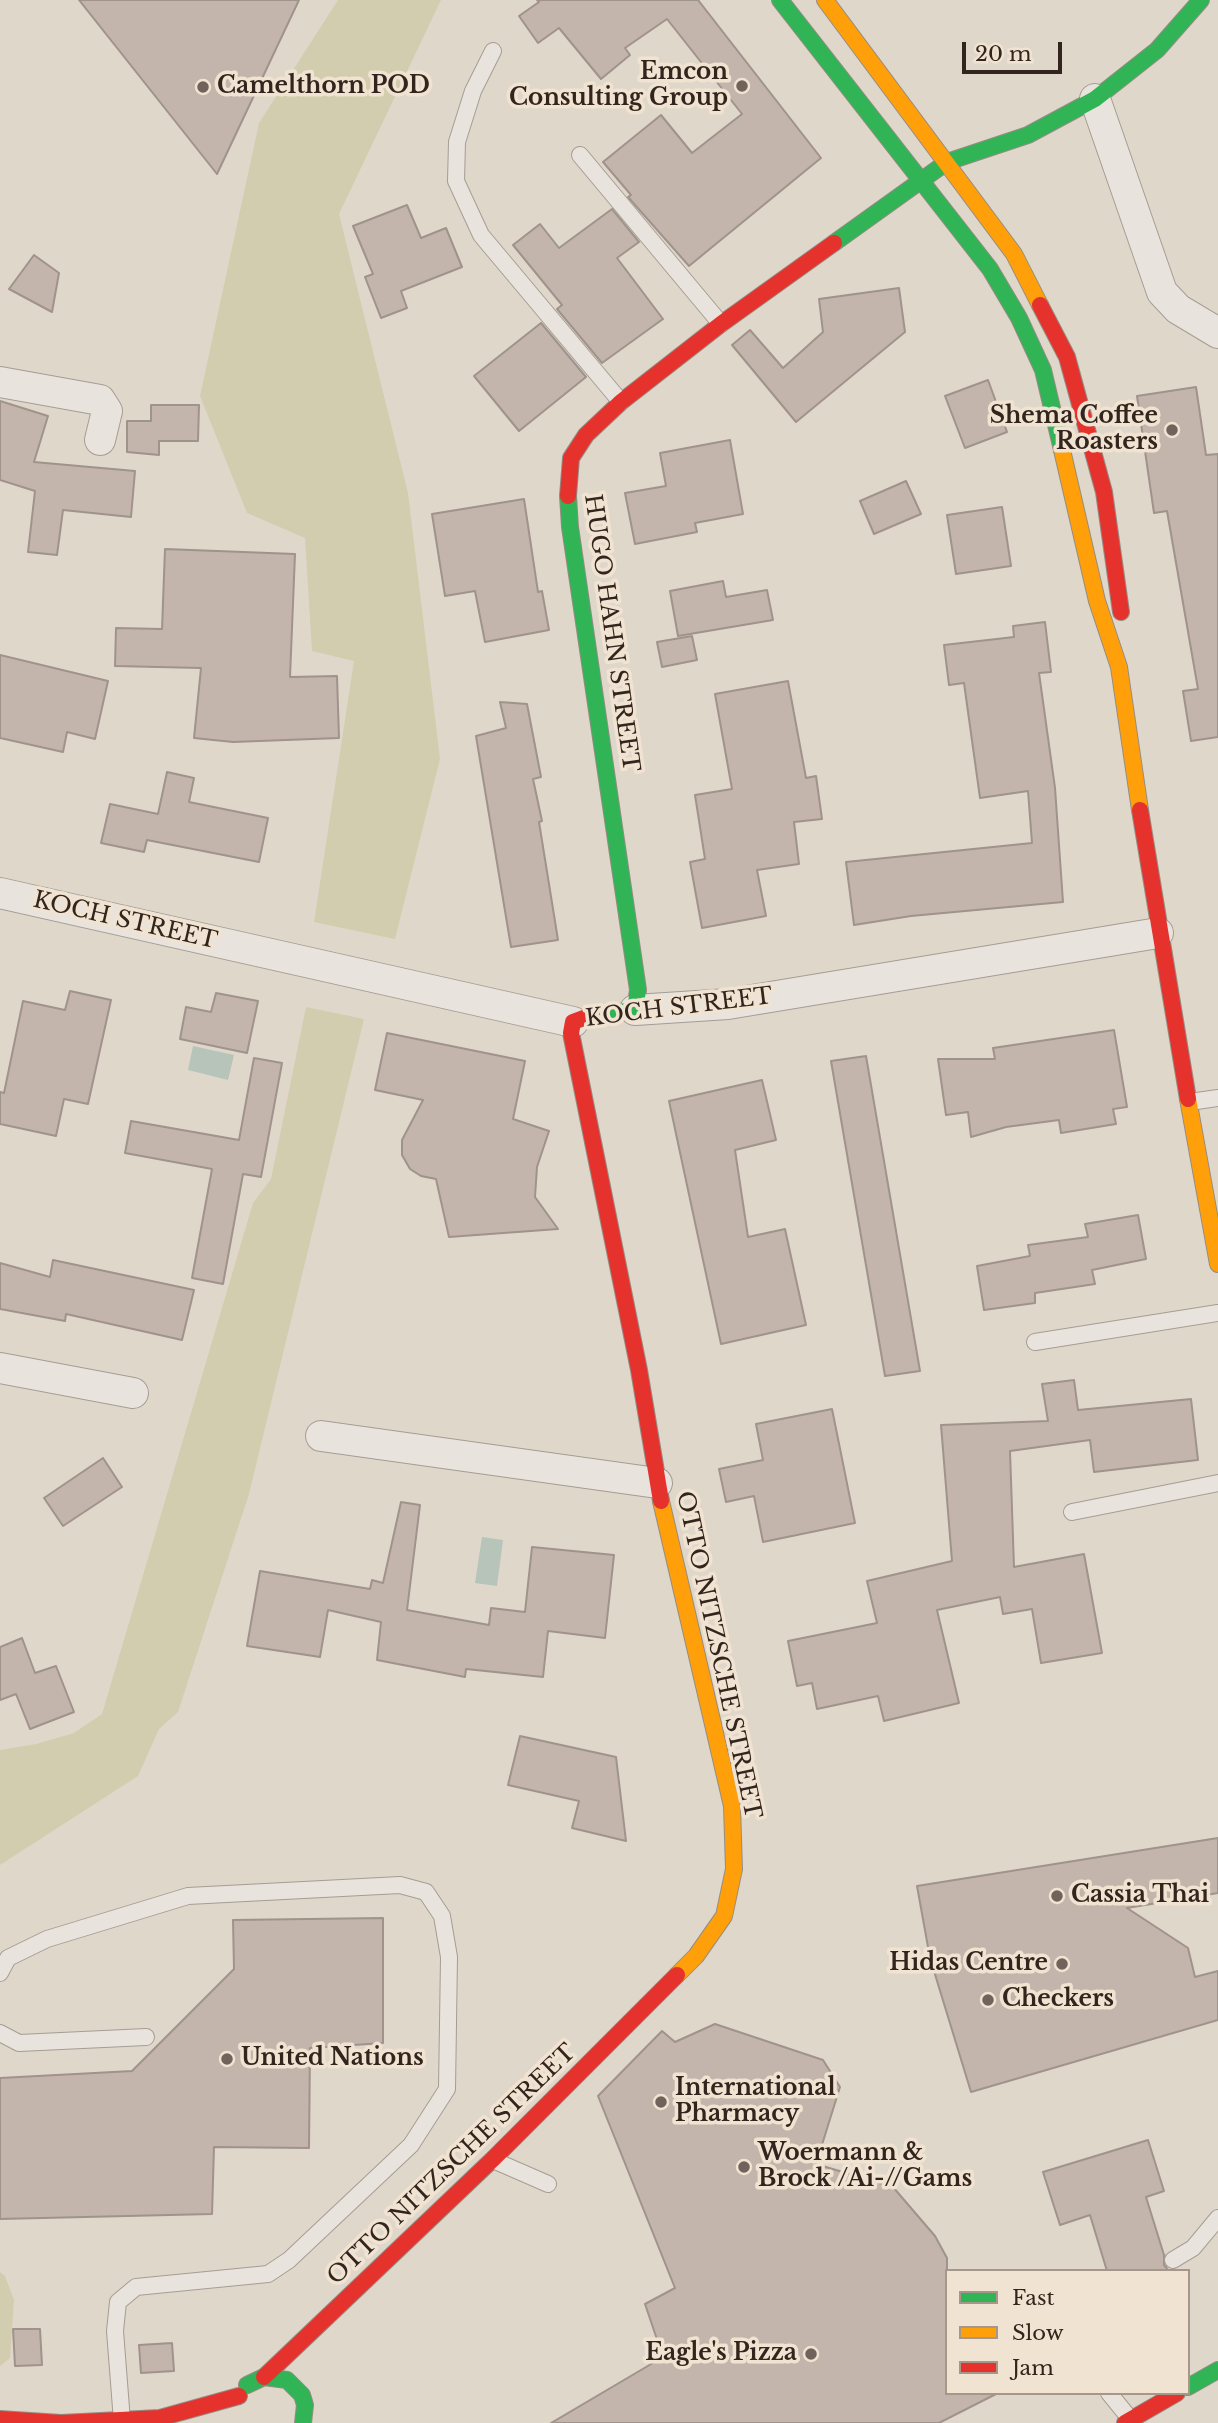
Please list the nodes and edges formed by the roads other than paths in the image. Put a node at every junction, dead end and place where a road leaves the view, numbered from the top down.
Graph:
1 (780, 0) edge
2 (825, 0) edge
3 (1203, 0) edge
4 (1218, 6) edge
5 (493, 51) dead end
6 (1095, 99) junction
7 (580, 155) dead end
8 (947, 162) junction
9 (922, 179) junction
10 (722, 324) junction
11 (1218, 332) edge
12 (0, 382) edge
13 (621, 402) junction
14 (100, 440) dead end
15 (1119, 667) junction
16 (0, 893) edge
17 (1158, 933) junction
18 (635, 1010) junction
19 (573, 1021) junction
20 (1218, 1098) edge
21 (1190, 1102) junction
22 (1218, 1264) edge
23 (1218, 1313) edge
24 (1035, 1342) dead end
25 (0, 1368) edge
26 (133, 1393) dead end
27 (321, 1436) dead end
28 (657, 1483) junction
29 (1218, 1483) edge
30 (1072, 1512) dead end
31 (754, 1805) dead end
32 (732, 1806) junction
33 (0, 1973) edge
34 (0, 2033) edge
35 (146, 2037) dead end
36 (492, 2160) junction
37 (548, 2184) dead end
38 (1218, 2218) edge
39 (1173, 2260) dead end
40 (332, 2313) junction
41 (314, 2350) dead end
42 (1218, 2370) edge
43 (264, 2377) junction
44 (1190, 2386) edge
45 (1110, 2395) edge
46 (1174, 2395) edge
47 (239, 2396) junction
48 (236, 2416) dead end
49 (160, 2418) junction
50 (0, 2419) edge
51 (122, 2421) junction
52 (1128, 2421) edge
53 (187, 2423) edge
54 (303, 2423) edge

1 - 9 main road
2 - 8 main road
3 - 4 lane
3 - 6 main road, HUGO HAHN STREET
5 - 13 lane
6 - 8 main road, HUGO HAHN STREET
6 - 11 street
7 - 10 lane
8 - 9 main road, HUGO HAHN STREET
8 - 15 main road
9 - 10 main road, HUGO HAHN STREET
9 - 15 main road
10 - 13 main road, HUGO HAHN STREET
12 - 14 street
13 - 18 main road, HUGO HAHN STREET
15 - 17 main road
16 - 19 street, KOCH STREET
17 - 18 street, KOCH STREET
17 - 21 main road
18 - 19 main road, KOCH STREET
19 - 28 main road, OTTO NITZSCHE STREET
20 - 21 lane
21 - 22 main road
23 - 24 lane
25 - 26 street
27 - 28 street
28 - 32 main road, OTTO NITZSCHE STREET
29 - 30 lane
31 - 32 lane
32 - 36 main road, OTTO NITZSCHE STREET
33 - 51 lane
34 - 35 lane
36 - 37 lane
36 - 40 main road, OTTO NITZSCHE STREET
38 - 39 lane
40 - 41 main road, OTTO NITZSCHE STREET
40 - 43 main road, OTTO NITZSCHE STREET
42 - 44 main road
43 - 47 main road, OTTO NITZSCHE STREET
43 - 54 main road
45 - 52 lane
46 - 52 main road
47 - 48 main road
47 - 49 main road
49 - 51 main road
49 - 53 main road
50 - 51 main road

